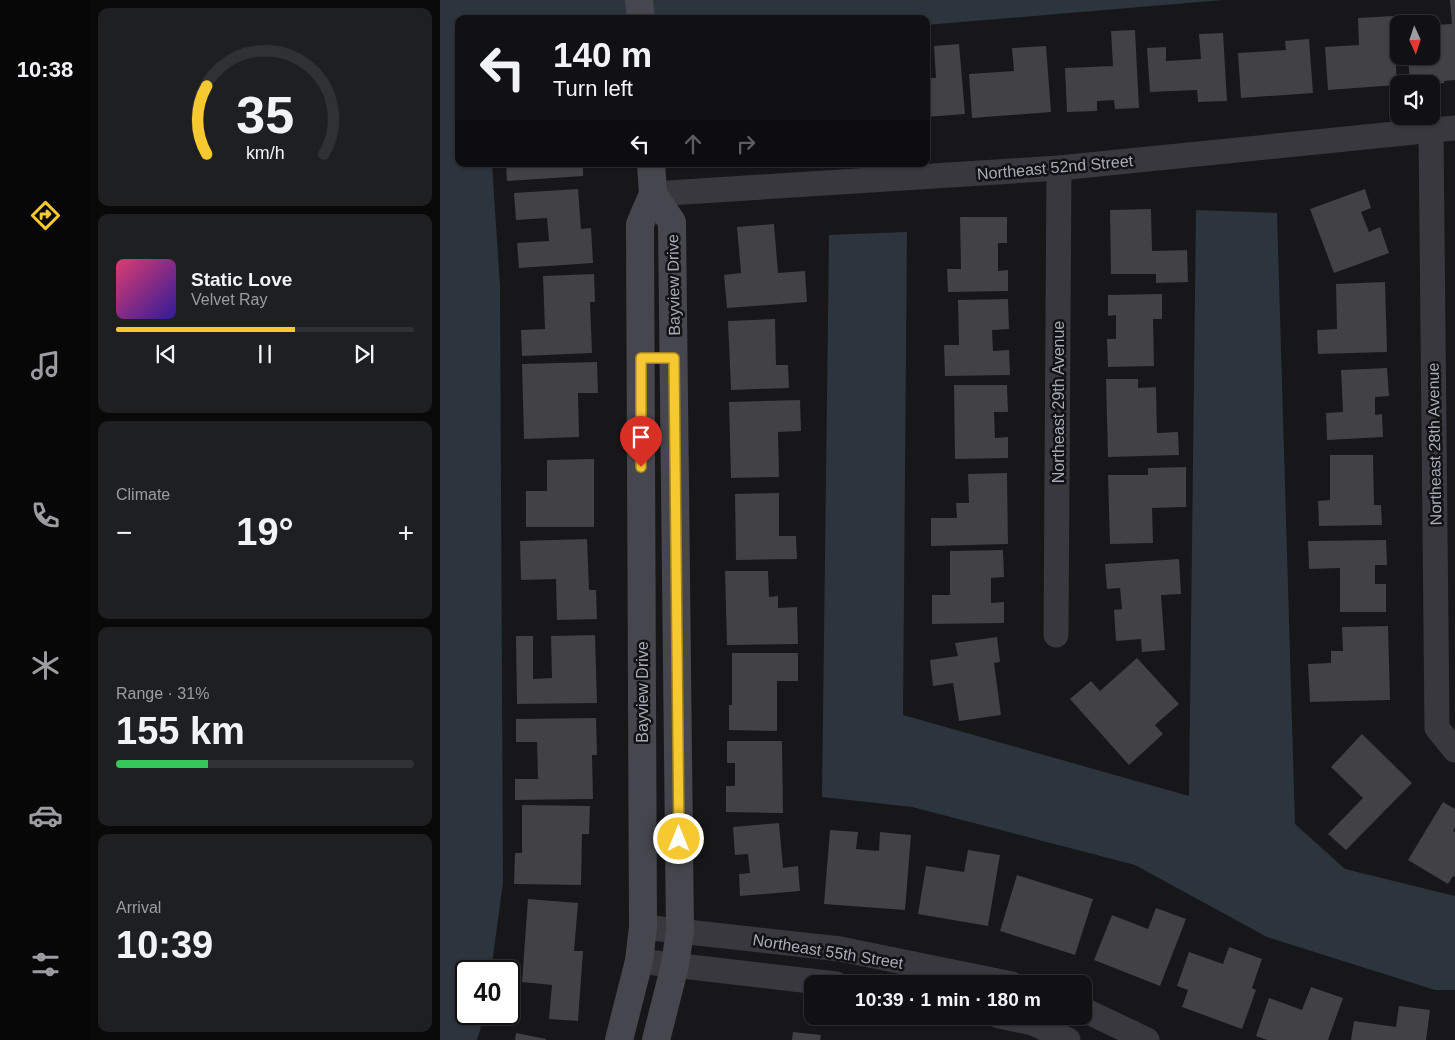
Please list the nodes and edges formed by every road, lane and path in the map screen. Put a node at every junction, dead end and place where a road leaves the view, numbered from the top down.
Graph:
1 (640, 0) edge
2 (641, 15) edge
3 (1443, 130) edge
4 (651, 167) edge
5 (1059, 168) junction
6 (654, 194) junction
7 (641, 358) junction
8 (674, 358) junction
9 (641, 522) junction
10 (676, 522) junction
11 (676, 606) junction
12 (642, 607) junction
13 (1056, 636) dead end
14 (1455, 750) edge
15 (642, 766) junction
16 (679, 766) junction
17 (643, 927) junction
18 (680, 931) junction
19 (639, 961) junction
20 (675, 965) junction
21 (968, 975) edge
22 (804, 980) edge
23 (1092, 1014) edge
24 (1037, 1025) edge
25 (619, 1040) edge
26 (656, 1040) edge
27 (1068, 1040) edge
28 (1148, 1040) edge

1 - 2 street
3 - 5 street, Northeast 52nd Street
3 - 14 street, Northeast 28th Avenue
4 - 6 street, Bayview Drive
5 - 6 street, Northeast 52nd Street
5 - 13 street, Northeast 29th Avenue
6 - 7 street, Bayview Drive
6 - 8 street, Bayview Drive
7 - 8 street
7 - 9 street, Bayview Drive
8 - 10 street, Bayview Drive
9 - 10 street
9 - 12 street, Bayview Drive
10 - 11 street, Bayview Drive
11 - 12 street
11 - 16 street, Bayview Drive
12 - 15 street, Bayview Drive
15 - 16 street
15 - 17 street, Bayview Drive
16 - 18 street, Bayview Drive
17 - 18 street, Northeast 55th Street
17 - 19 street, Bayview Drive
18 - 20 street, Bayview Drive
18 - 21 street, Northeast 55th Street
19 - 20 street, Northeast 55th Street
19 - 25 street, Bayview Drive
20 - 22 street, Northeast 55th Street
20 - 26 street, Bayview Drive
23 - 28 street
24 - 27 street

